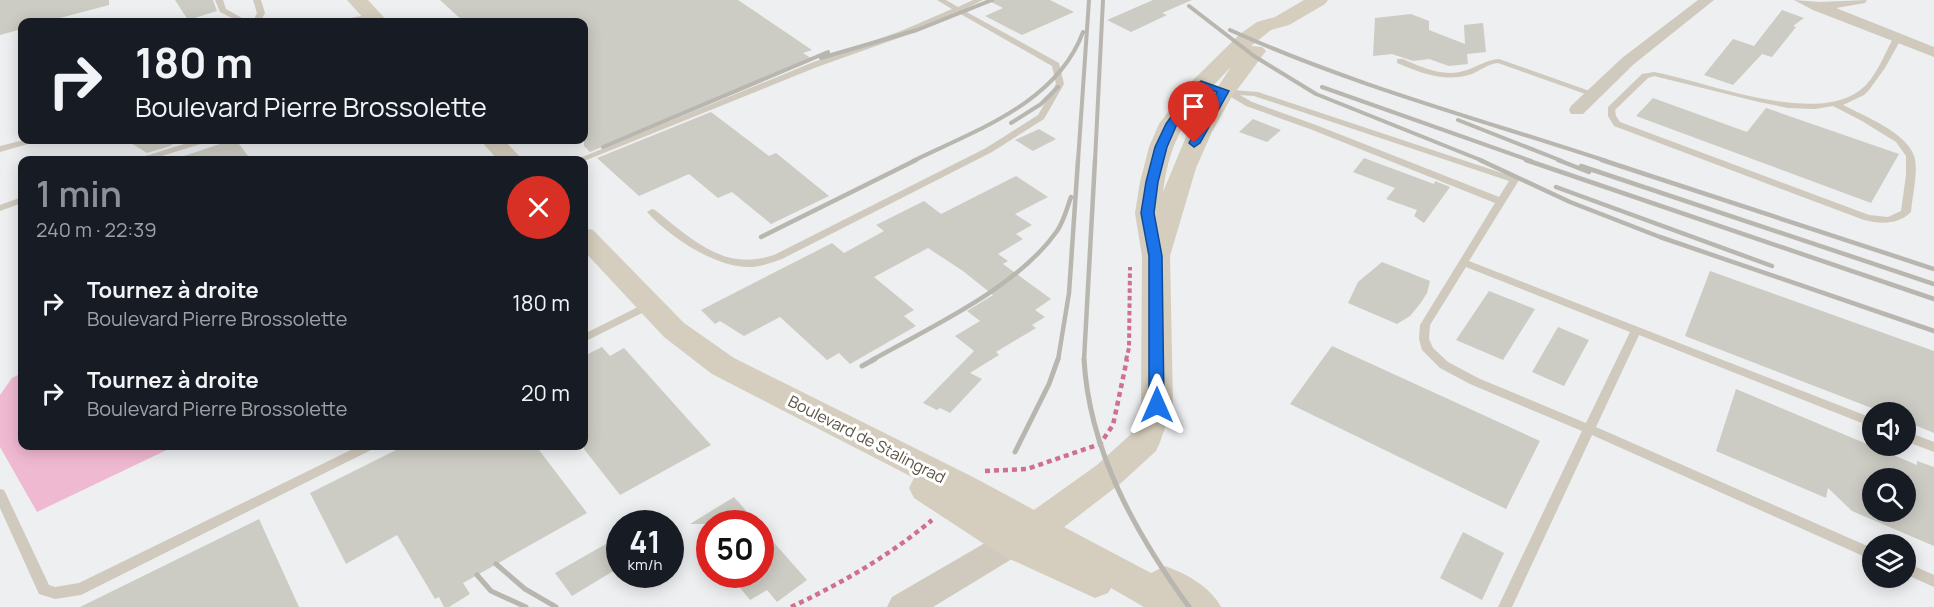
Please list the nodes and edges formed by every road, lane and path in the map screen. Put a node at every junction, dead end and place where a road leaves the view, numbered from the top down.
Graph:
1 (219, 0) edge
2 (256, 0) edge
3 (357, 0) edge
4 (941, 0) edge
5 (979, 0) edge
6 (1318, 0) edge
7 (1707, 0) edge
8 (1860, 0) edge
9 (1808, 3) edge
10 (958, 9) junction
11 (238, 18) edge
12 (259, 18) edge
13 (374, 18) edge
14 (1282, 21) junction
15 (1897, 39) junction
16 (1930, 49) edge
17 (1400, 61) dead end
18 (1201, 84) junction
19 (1227, 92) junction
20 (1594, 94) junction
21 (1835, 104) junction
22 (1577, 110) dead end
23 (18, 144) edge
24 (192, 144) edge
25 (495, 144) edge
26 (0, 149) edge
27 (154, 156) edge
28 (507, 156) edge
29 (588, 156) edge
30 (18, 201) edge
31 (1500, 201) junction
32 (0, 208) edge
33 (652, 212) dead end
34 (588, 240) edge
35 (1156, 256) junction
36 (1463, 262) junction
37 (650, 305) junction
38 (1636, 330) junction
39 (588, 336) edge
40 (1129, 348) dead end
41 (799, 405) junction
42 (1862, 419) edge
43 (1590, 429) junction
44 (1916, 440) edge
45 (1934, 447) edge
46 (361, 450) edge
47 (958, 491) junction
48 (0, 494) edge
49 (1033, 530) junction
50 (1862, 550) edge
51 (1916, 573) edge
52 (1934, 581) edge
53 (791, 607) edge
54 (904, 607) edge
55 (1149, 607) edge
56 (1178, 607) edge
57 (1202, 607) edge
58 (1505, 607) edge

1 - 11 lane
2 - 12 lane
3 - 13 main road
4 - 10 lane
5 - 10 lane
6 - 14 main road
7 - 20 street
8 - 9 street
9 - 15 street
10 - 29 lane
10 - 33 lane
14 - 18 main road
14 - 19 main road
15 - 16 street
15 - 21 lane
17 - 20 lane
18 - 19 main road
18 - 35 main road
19 - 31 lane
19 - 31 lane
19 - 35 main road
20 - 22 street
21 - 21 lane
23 - 26 lane
24 - 27 lane
25 - 28 main road
30 - 32 lane
31 - 36 lane
34 - 37 main road, Boulevard de Stalingrad
35 - 49 main road
36 - 38 lane
36 - 43 lane
37 - 39 lane
37 - 41 main road, Boulevard de Stalingrad
38 - 42 lane
38 - 43 lane
40 - 47 path
41 - 47 main road
41 - 49 main road, Boulevard de Stalingrad
43 - 50 lane
43 - 58 lane
44 - 45 lane
46 - 48 lane
47 - 49 main road
47 - 53 path
49 - 54 street
49 - 55 main road
49 - 56 main road, Boulevard de Stalingrad
49 - 57 main road
51 - 52 lane

